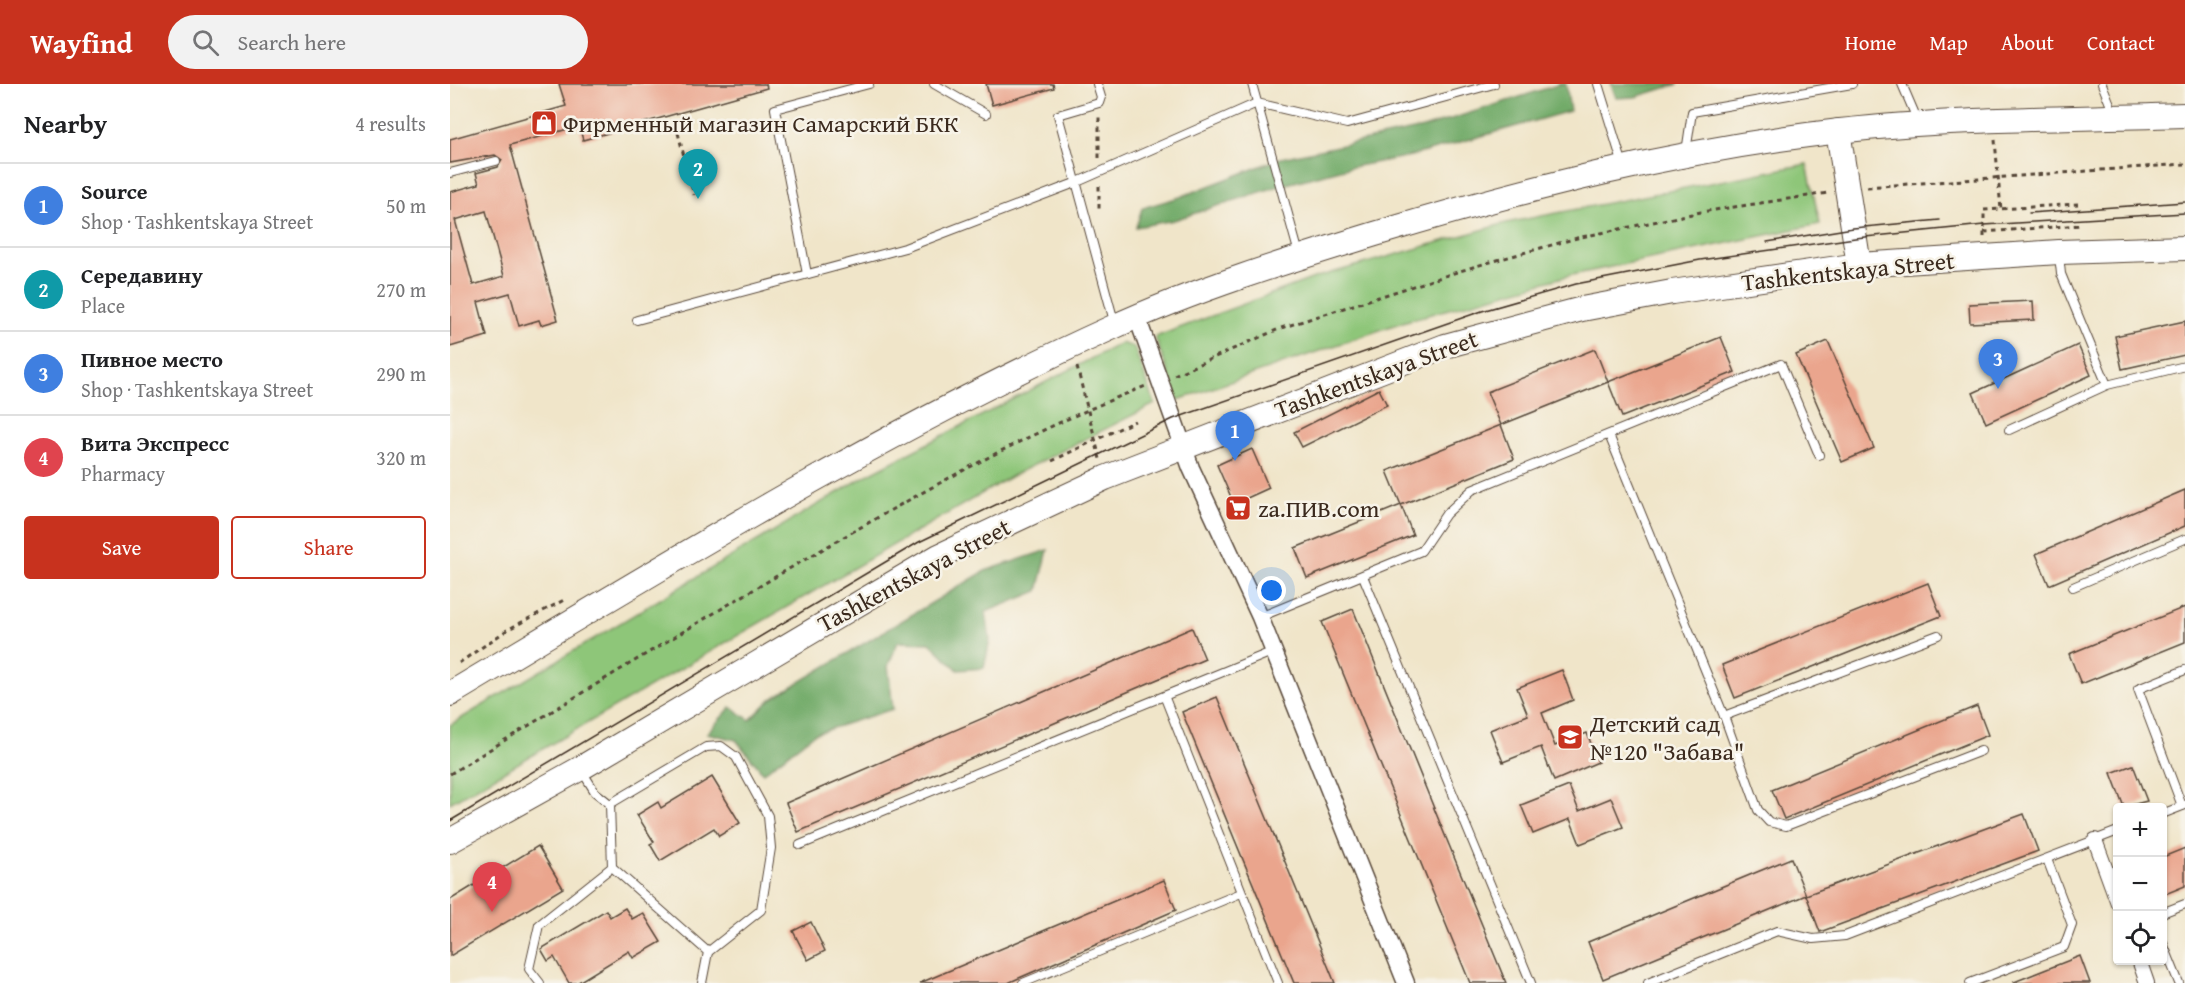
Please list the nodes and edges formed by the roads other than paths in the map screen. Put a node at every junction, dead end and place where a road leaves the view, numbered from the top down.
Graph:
1 (869, 84) edge
2 (934, 84) edge
3 (1098, 84) edge
4 (1252, 84) edge
5 (1494, 84) edge
6 (1598, 84) edge
7 (1852, 84) edge
8 (1902, 84) edge
9 (2102, 84) edge
10 (1257, 103) junction
11 (986, 114) dead end
12 (2185, 115) edge
13 (2115, 117) junction
14 (1916, 124) junction
15 (1838, 131) junction
16 (1686, 155) junction
17 (496, 161) dead end
18 (1623, 168) junction
19 (450, 173) edge
20 (1075, 183) junction
21 (2185, 248) edge
22 (2059, 252) junction
23 (1300, 256) junction
24 (1859, 265) junction
25 (807, 274) junction
26 (638, 320) dead end
27 (1126, 321) junction
28 (2185, 366) edge
29 (2107, 385) junction
30 (2009, 430) dead end
31 (1609, 435) junction
32 (1183, 447) junction
33 (1818, 455) dead end
34 (2185, 539) edge
35 (1363, 576) junction
36 (2073, 587) dead end
37 (1260, 616) junction
38 (1938, 635) dead end
39 (1274, 651) junction
40 (2185, 670) edge
41 (450, 694) edge
42 (1165, 698) junction
43 (1724, 716) junction
44 (1981, 751) dead end
45 (580, 768) junction
46 (610, 804) junction
47 (2184, 806) edge
48 (2167, 812) edge
49 (2113, 833) edge
50 (2095, 840) junction
51 (450, 842) edge
52 (800, 845) dead end
53 (2046, 859) junction
54 (612, 867) junction
55 (2113, 889) edge
56 (1241, 893) junction
57 (2185, 904) edge
58 (2167, 911) edge
59 (708, 952) junction
60 (2167, 952) edge
61 (2141, 965) edge
62 (540, 983) edge
63 (702, 983) edge
64 (1023, 983) edge
65 (1278, 983) edge
66 (1406, 983) edge
67 (1531, 983) edge
68 (1648, 983) edge
69 (1970, 983) edge
70 (2147, 983) edge
71 (2179, 983) edge

1 - 25 lane
2 - 11 lane
3 - 20 lane
4 - 10 lane
5 - 10 lane
6 - 18 lane
7 - 16 lane
8 - 14 lane
9 - 13 lane
10 - 20 lane
10 - 23 lane
12 - 13 main road
13 - 14 main road
14 - 15 main road
15 - 16 main road
15 - 24 main road
16 - 18 main road
17 - 19 lane
18 - 23 main road
20 - 25 lane
20 - 27 lane
21 - 22 main road, Tashkentskaya Street
22 - 24 main road, Tashkentskaya Street
22 - 29 lane
23 - 27 main road
24 - 32 main road, Tashkentskaya Street
25 - 26 lane
27 - 32 street
27 - 41 main road
28 - 29 lane
29 - 30 lane
31 - 33 lane
31 - 35 lane
31 - 43 lane
32 - 37 street
32 - 45 main road, Tashkentskaya Street
34 - 36 lane
35 - 37 lane
35 - 67 lane
37 - 39 street
38 - 43 lane
39 - 42 lane
39 - 66 street
40 - 47 lane
42 - 52 lane
42 - 56 lane
43 - 44 lane
45 - 46 lane
45 - 51 main road, Tashkentskaya Street
46 - 54 lane
46 - 59 lane
47 - 48 lane
49 - 50 lane
50 - 53 lane
50 - 55 street
53 - 68 lane
53 - 69 lane
54 - 59 lane
54 - 62 lane
56 - 64 lane
56 - 65 lane
57 - 58 lane
59 - 63 lane
60 - 71 lane
61 - 70 street

